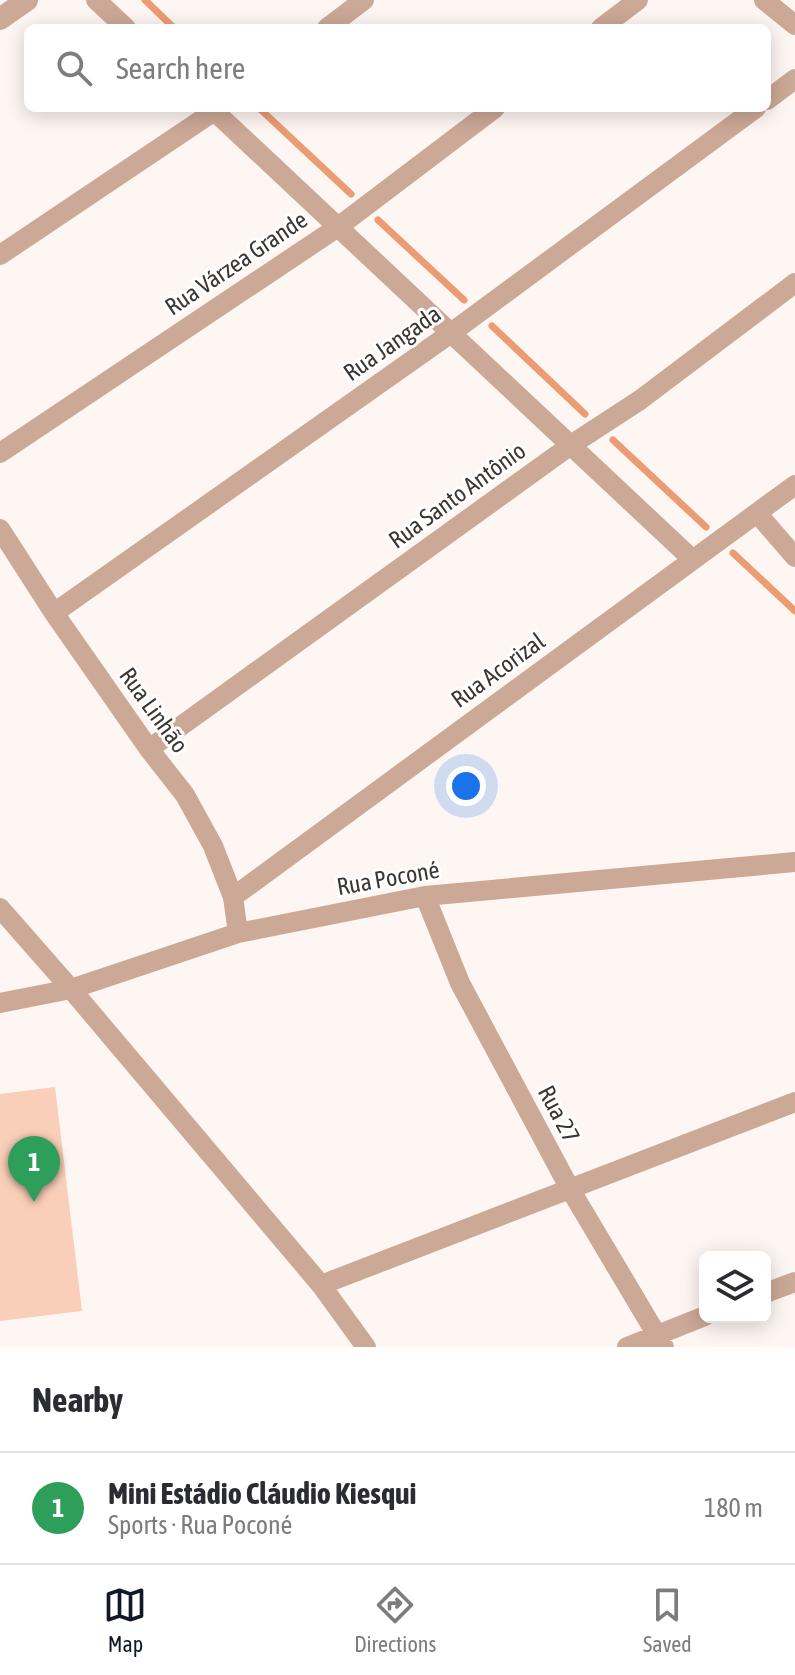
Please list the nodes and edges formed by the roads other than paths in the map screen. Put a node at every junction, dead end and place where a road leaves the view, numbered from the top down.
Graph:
1 (27, 0) edge
2 (96, 0) edge
3 (364, 0) edge
4 (638, 0) edge
5 (764, 0) edge
6 (0, 19) edge
7 (122, 24) edge
8 (332, 24) edge
9 (606, 24) edge
10 (795, 25) edge
11 (795, 79) edge
12 (771, 97) edge
13 (211, 112) edge
14 (218, 112) edge
15 (490, 112) edge
16 (751, 112) edge
17 (338, 227) junction
18 (0, 255) edge
19 (795, 283) edge
20 (451, 333) junction
21 (571, 445) junction
22 (0, 453) edge
23 (795, 485) edge
24 (757, 513) junction
25 (0, 529) edge
26 (795, 557) edge
27 (693, 560) junction
28 (54, 613) junction
29 (149, 749) junction
30 (795, 862) edge
31 (425, 896) junction
32 (233, 897) junction
33 (0, 908) edge
34 (238, 933) junction
35 (71, 989) junction
36 (0, 1003) edge
37 (795, 1102) edge
38 (570, 1189) junction
39 (795, 1282) edge
40 (321, 1285) junction
41 (771, 1291) edge
42 (699, 1319) edge
43 (661, 1340) edge
44 (366, 1347) edge
45 (627, 1347) edge

1 - 6 street
2 - 7 street
3 - 8 street
4 - 9 street
5 - 10 street
11 - 12 street
13 - 18 street
14 - 17 street
15 - 17 street, Rua Várzea Grande
16 - 20 street, Rua Jangada
17 - 20 street
17 - 22 street, Rua Várzea Grande
19 - 21 street, Rua Santo Antônio
20 - 21 street
20 - 28 street, Rua Jangada
21 - 27 street
21 - 29 street, Rua Santo Antônio
23 - 24 street, Rua Acorizal
24 - 26 street
24 - 27 street, Rua Acorizal
25 - 28 street, Rua Linhão
27 - 32 street, Rua Acorizal
28 - 29 street, Rua Linhão
29 - 32 street, Rua Linhão
30 - 31 street, Rua Poconé
31 - 34 street, Rua Poconé
31 - 38 street, Rua 27
32 - 34 street, Rua Linhão
33 - 35 street
34 - 35 street, Rua Poconé
35 - 36 street, Rua Poconé
35 - 40 street
37 - 38 street
38 - 40 street
38 - 43 street, Rua 27
39 - 41 street
40 - 44 street
42 - 43 street
43 - 45 street

